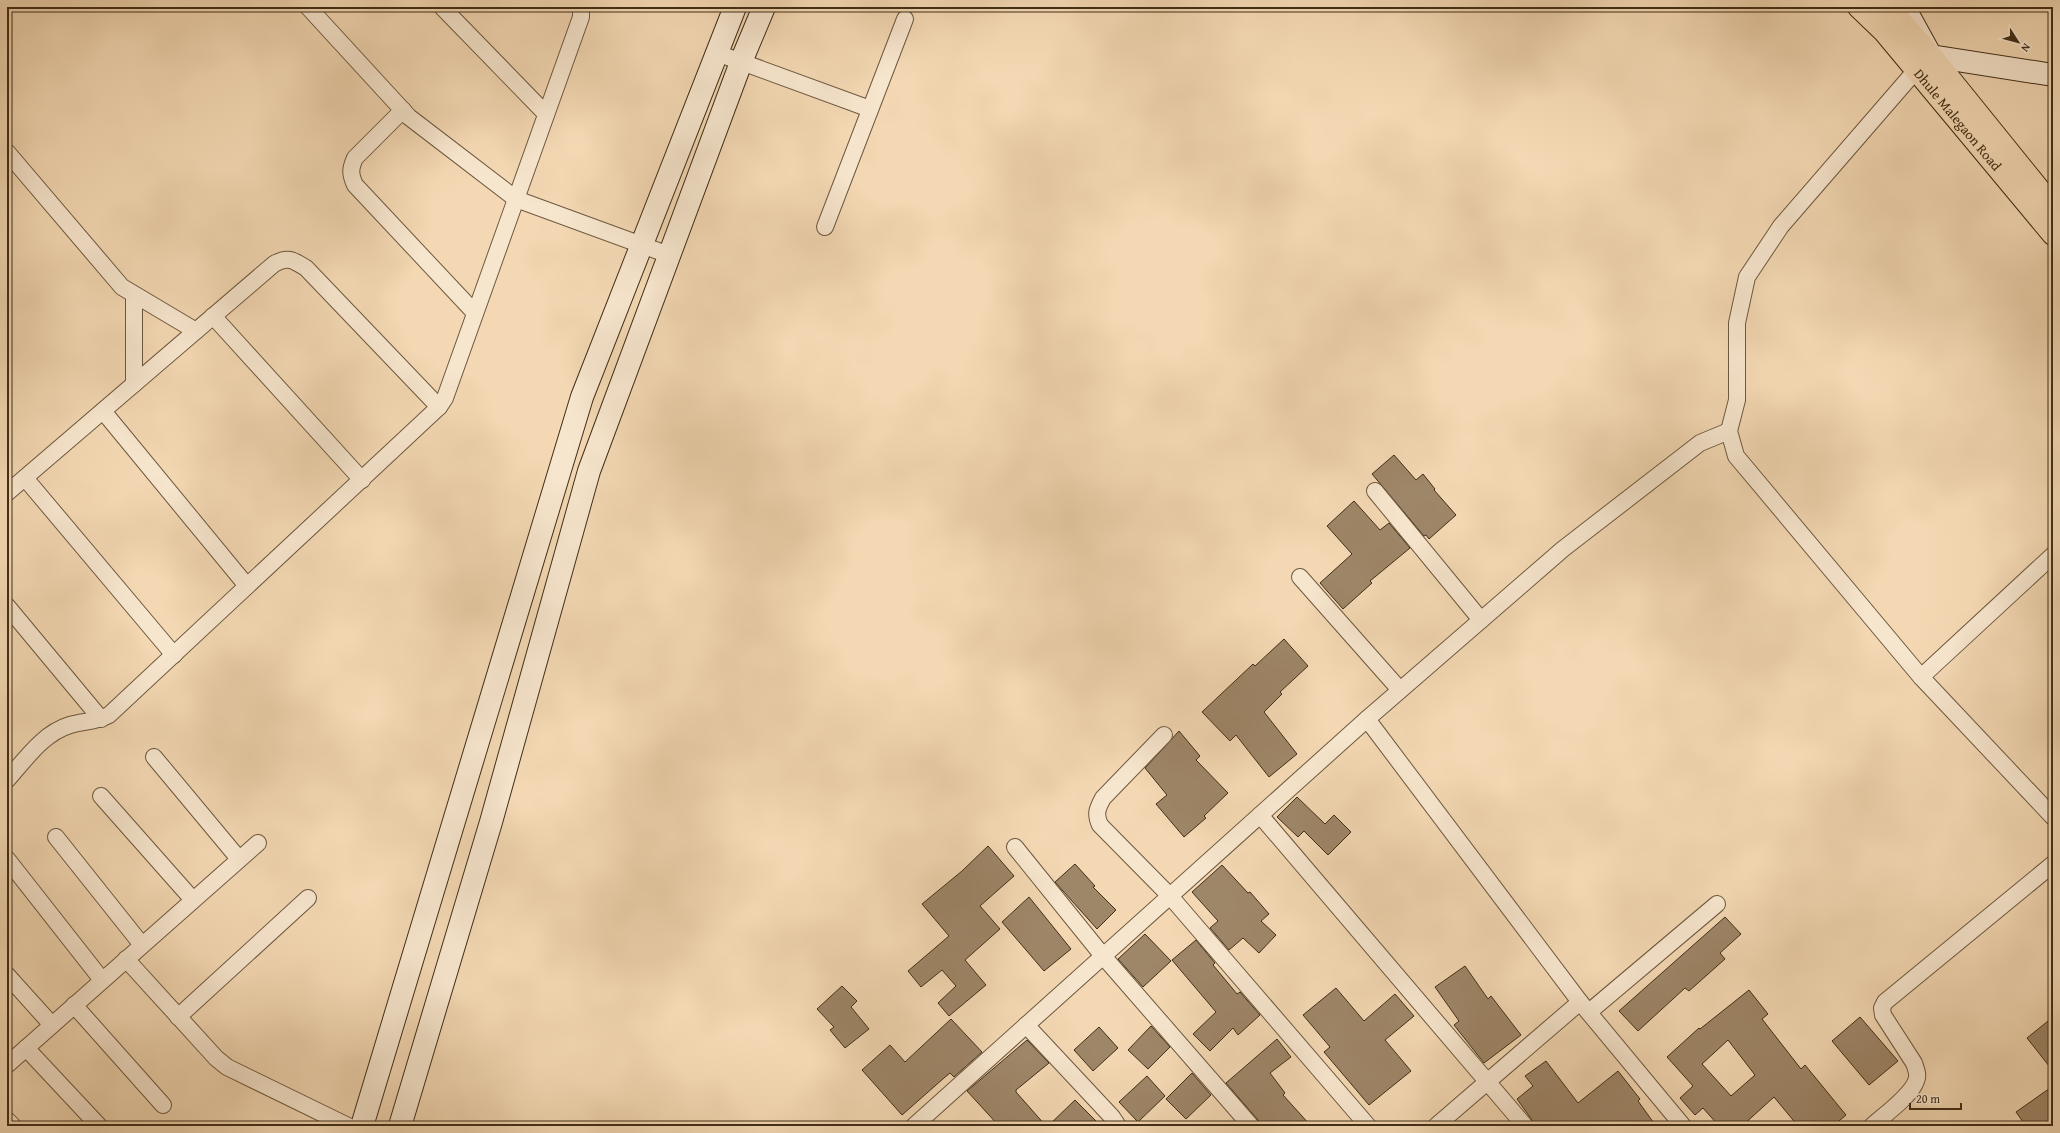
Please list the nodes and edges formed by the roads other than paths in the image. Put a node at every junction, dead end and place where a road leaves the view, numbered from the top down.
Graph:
1 (308, 7) edge
2 (442, 7) edge
3 (580, 7) edge
4 (735, 7) edge
5 (764, 7) edge
6 (1860, 7) edge
7 (1888, 7) edge
8 (1904, 7) edge
9 (905, 19) dead end
10 (717, 53) junction
11 (741, 62) junction
12 (1924, 63) junction
13 (2053, 75) edge
14 (870, 109) junction
15 (403, 110) junction
16 (546, 114) junction
17 (7, 152) edge
18 (516, 199) junction
19 (2053, 207) edge
20 (825, 227) dead end
21 (2053, 234) edge
22 (642, 246) junction
23 (669, 255) junction
24 (134, 296) junction
25 (475, 313) junction
26 (213, 316) junction
27 (196, 331) junction
28 (134, 384) junction
29 (439, 407) junction
30 (103, 411) junction
31 (1729, 431) junction
32 (25, 478) junction
33 (362, 480) junction
34 (1374, 491) dead end
35 (7, 494) edge
36 (2053, 555) edge
37 (1300, 577) dead end
38 (247, 586) junction
39 (523, 593) junction
40 (553, 600) junction
41 (7, 606) edge
42 (1481, 620) junction
43 (174, 655) junction
44 (1921, 677) junction
45 (1400, 690) junction
46 (102, 719) junction
47 (1367, 719) junction
48 (1164, 736) dead end
49 (154, 756) dead end
50 (7, 780) edge
51 (101, 796) dead end
52 (1260, 815) junction
53 (2053, 817) edge
54 (56, 837) dead end
55 (258, 843) dead end
56 (1016, 847) dead end
57 (7, 859) edge
58 (239, 859) junction
59 (2053, 864) edge
60 (1170, 896) junction
61 (308, 898) dead end
62 (193, 900) junction
63 (1717, 904) dead end
64 (142, 945) junction
65 (1103, 956) junction
66 (126, 960) junction
67 (7, 975) edge
68 (102, 980) junction
69 (74, 1005) junction
70 (1585, 1007) junction
71 (178, 1017) junction
72 (52, 1025) junction
73 (1026, 1026) junction
74 (26, 1048) junction
75 (7, 1065) edge
76 (1486, 1082) junction
77 (163, 1105) dead end
78 (7, 1120) edge
79 (13, 1126) edge
80 (99, 1126) edge
81 (348, 1126) edge
82 (362, 1126) edge
83 (400, 1126) edge
84 (914, 1126) edge
85 (1118, 1126) edge
86 (1251, 1126) edge
87 (1368, 1126) edge
88 (1436, 1126) edge
89 (1524, 1126) edge
90 (1684, 1126) edge
91 (1872, 1126) edge

1 - 15 street
2 - 16 street
3 - 16 street
4 - 10 street
5 - 11 street
6 - 12 main road, Dhule Malegaon Road
7 - 12 main road, Dhule Malegaon Road
8 - 12 street
9 - 14 street
10 - 11 street
10 - 22 street
11 - 14 street
11 - 23 street
12 - 13 street
12 - 19 main road
12 - 21 main road, Dhule Malegaon Road
12 - 31 street
14 - 20 street
15 - 18 street
15 - 25 street
16 - 18 street
17 - 24 street
18 - 22 street
18 - 25 street
22 - 23 street
22 - 39 street
23 - 40 street
24 - 27 street
24 - 28 street
25 - 29 street
26 - 27 street
26 - 29 street
26 - 33 street
27 - 28 street
28 - 30 street
29 - 33 street
30 - 32 street
30 - 38 street
31 - 42 street
31 - 44 street
32 - 35 street
32 - 43 street
33 - 38 street
34 - 42 street
36 - 44 street
37 - 45 street
38 - 43 street
39 - 40 street
39 - 82 street
40 - 83 street
41 - 46 street
42 - 45 street
43 - 46 street
44 - 53 street
45 - 47 street
46 - 50 street
47 - 52 street
47 - 70 street
48 - 60 street
49 - 58 street
51 - 62 street
52 - 60 street
52 - 76 street
54 - 64 street
55 - 58 street
56 - 65 street
57 - 68 street
58 - 62 street
59 - 91 street
60 - 65 street
60 - 87 street
61 - 71 street
62 - 64 street
63 - 70 street
64 - 66 street
65 - 73 street
65 - 86 street
66 - 68 street
66 - 71 street
67 - 72 street
68 - 69 street
69 - 72 street
69 - 77 street
70 - 76 street
70 - 90 street
71 - 81 street
72 - 74 street
73 - 84 street
73 - 85 street
74 - 75 street
74 - 80 street
76 - 88 street
76 - 89 street
78 - 79 street

